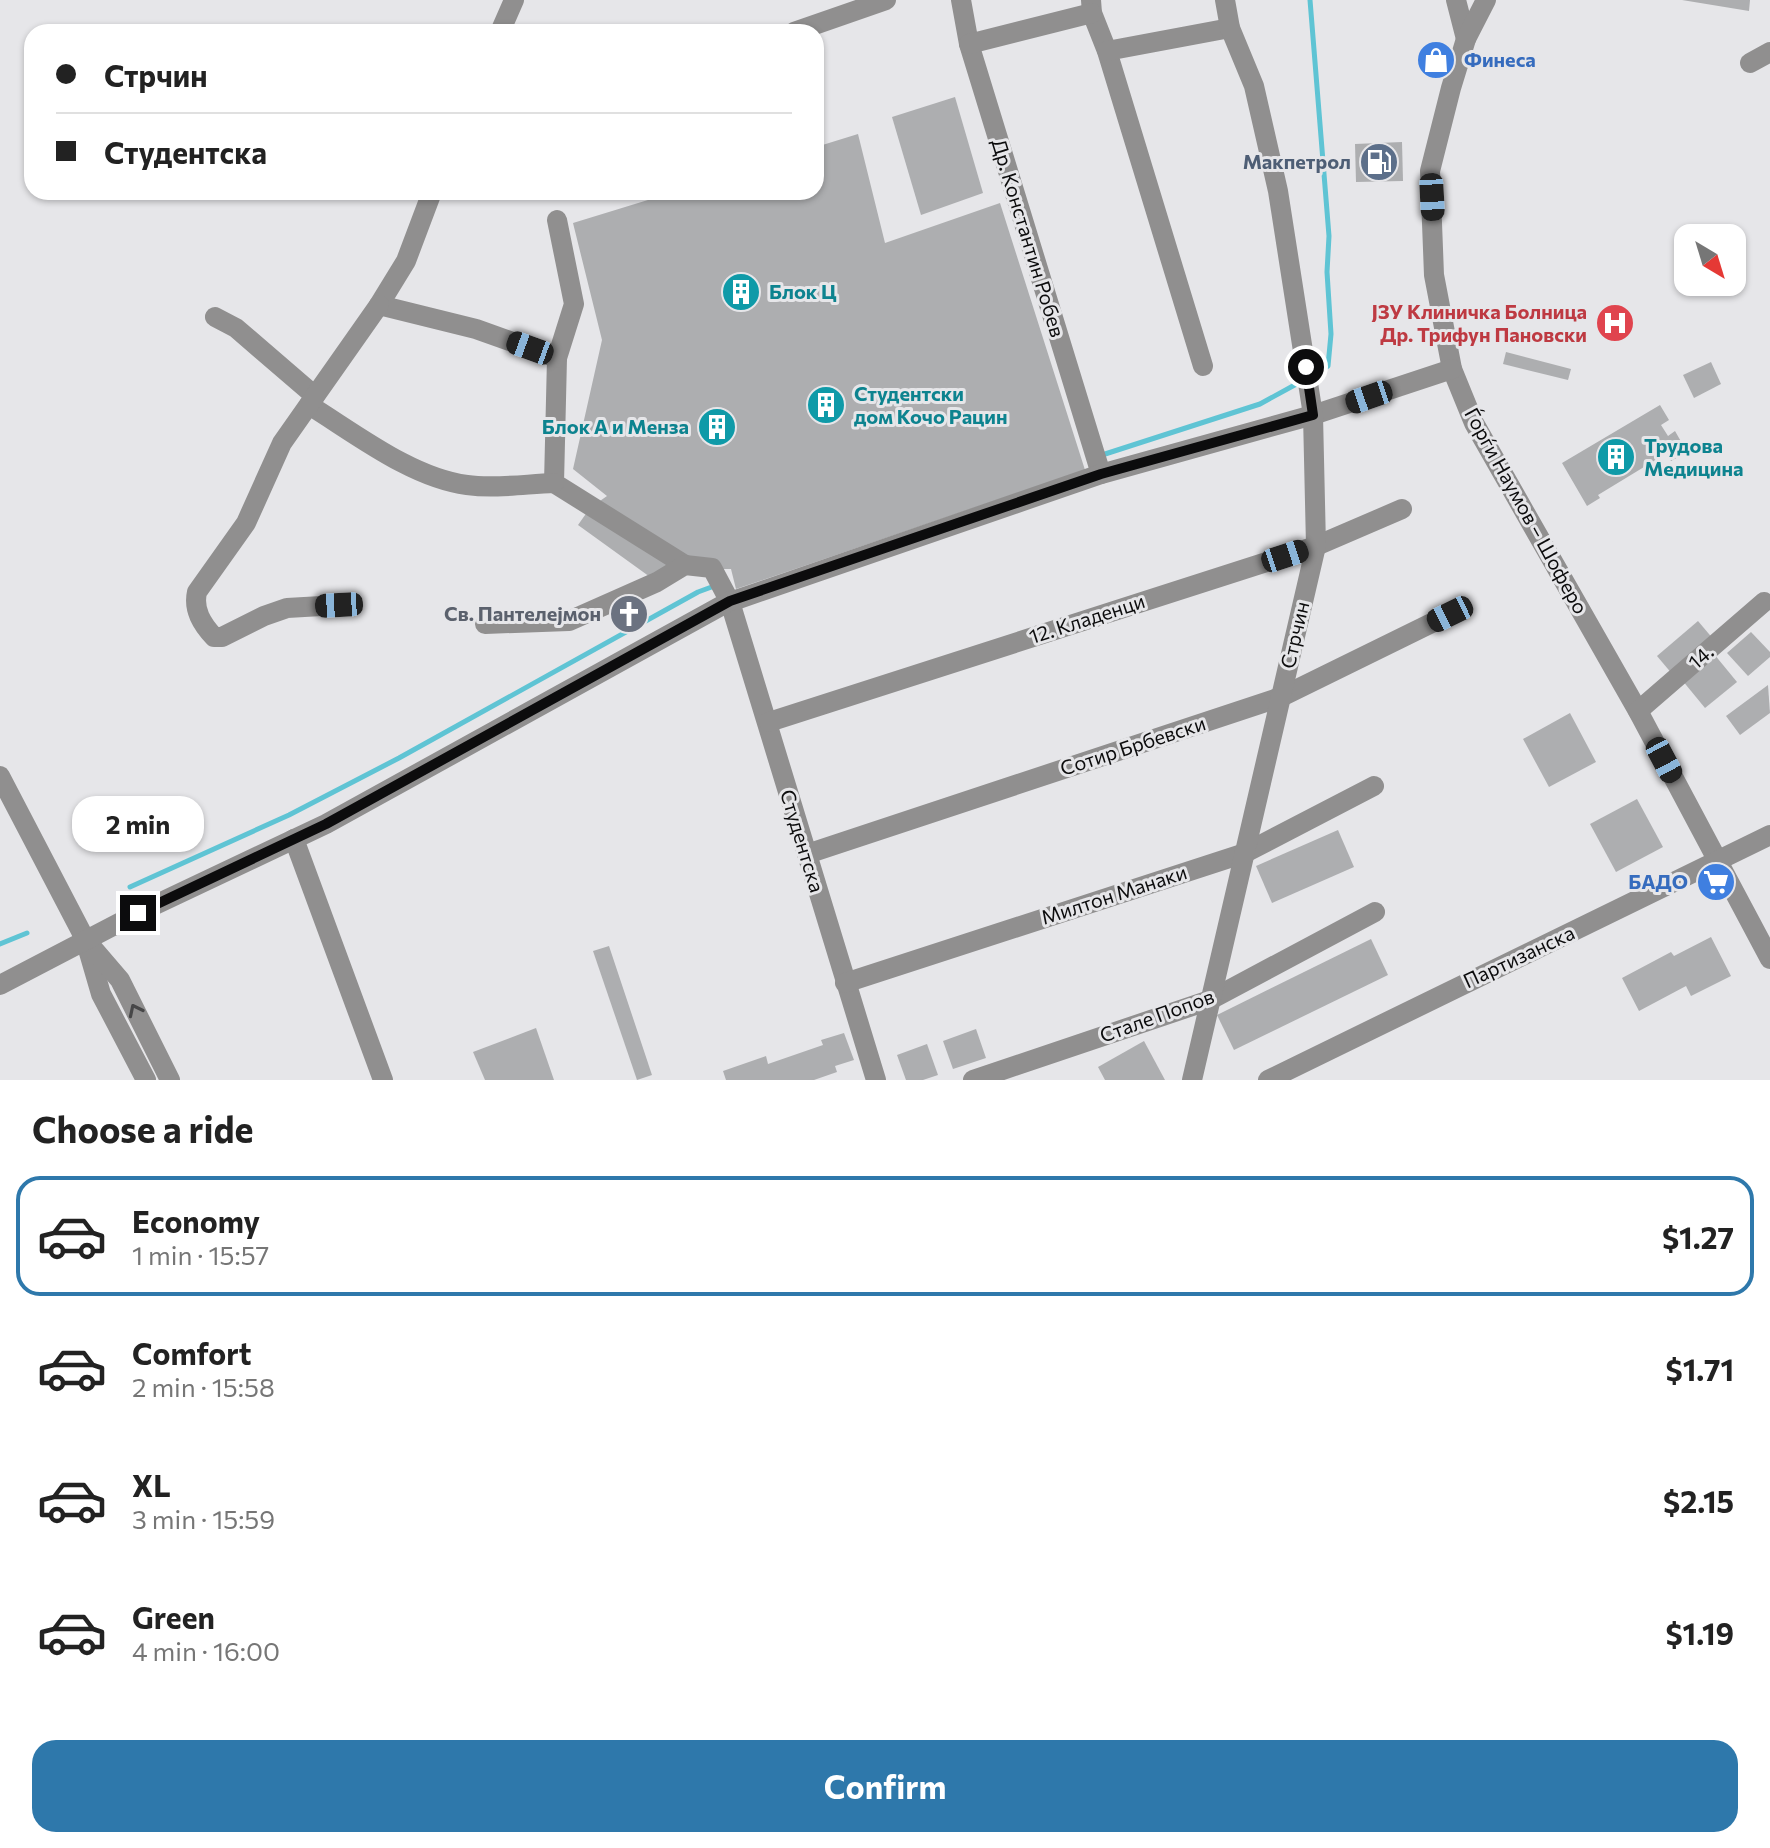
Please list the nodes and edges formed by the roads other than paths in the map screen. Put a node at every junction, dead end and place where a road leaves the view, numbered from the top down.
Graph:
1 (514, 0) edge
2 (886, 0) edge
3 (961, 0) edge
4 (1225, 0) edge
5 (1456, 0) edge
6 (1486, 0) edge
7 (1091, 7) edge
8 (504, 24) edge
9 (817, 24) edge
10 (1230, 28) junction
11 (1466, 39) junction
12 (969, 44) junction
13 (1107, 51) junction
14 (1770, 52) edge
15 (1750, 63) dead end
16 (429, 200) edge
17 (557, 220) dead end
18 (379, 305) junction
19 (215, 317) dead end
20 (557, 358) junction
21 (1203, 366) dead end
22 (1452, 369) junction
23 (312, 400) junction
24 (1313, 415) junction
25 (1101, 474) junction
26 (554, 483) junction
27 (1402, 509) dead end
28 (1316, 546) junction
29 (685, 565) junction
30 (730, 601) junction
31 (1764, 602) dead end
32 (339, 605) dead end
33 (1450, 614) dead end
34 (485, 624) dead end
35 (1281, 697) junction
36 (1638, 711) junction
37 (769, 722) junction
38 (0, 776) edge
39 (1374, 786) dead end
40 (0, 790) edge
41 (25, 824) junction
42 (1770, 835) edge
43 (294, 839) junction
44 (1245, 853) junction
45 (807, 854) junction
46 (1717, 863) junction
47 (1375, 912) dead end
48 (85, 939) junction
49 (1770, 959) edge
50 (845, 983) junction
51 (0, 985) edge
52 (1210, 1000) junction
53 (146, 1080) edge
54 (170, 1080) edge
55 (383, 1080) edge
56 (876, 1080) edge
57 (973, 1080) edge
58 (1192, 1080) edge
59 (1268, 1080) edge

1 - 8 street
2 - 9 street
3 - 12 street, Др. Константин Робев
4 - 10 street, Стрчин
5 - 11 street
6 - 11 street, Ѓорѓи Наумов – Шоферо
7 - 12 street
7 - 13 street
10 - 13 street
10 - 24 street, Стрчин
11 - 22 street, Ѓорѓи Наумов – Шоферо
12 - 25 street, Др. Константин Робев
13 - 21 street
14 - 15 street
16 - 18 street
17 - 20 street
18 - 20 street
18 - 23 street
19 - 23 street
20 - 26 street
22 - 24 street
22 - 36 street, Ѓорѓи Наумов – Шоферо
23 - 26 street
23 - 32 street
24 - 25 street
24 - 28 street, Стрчин
25 - 30 street
26 - 29 street
27 - 28 street, 12. Кладенци
28 - 35 street, Стрчин
28 - 37 street, 12. Кладенци
29 - 30 street, Студентска
29 - 34 street
30 - 37 street, Студентска
30 - 43 street
31 - 36 street, 14.
33 - 35 street, Сотир Брбевски
35 - 44 street, Стрчин
35 - 45 street, Сотир Брбевски
36 - 46 street, Ѓорѓи Наумов – Шоферо
37 - 45 street, Студентска
38 - 41 street
39 - 44 street, Милтон Манаки
40 - 41 street
41 - 48 street
42 - 46 street, Партизанска
43 - 48 street
43 - 55 street
44 - 50 street, Милтон Манаки
44 - 52 street, Стрчин
45 - 50 street, Студентска
46 - 49 street
46 - 59 street, Партизанска
47 - 52 street, Стале Попов
48 - 51 street
48 - 53 street
54 -> 48 street
50 - 56 street, Студентска
52 - 57 street, Стале Попов
52 - 58 street, Стрчин

